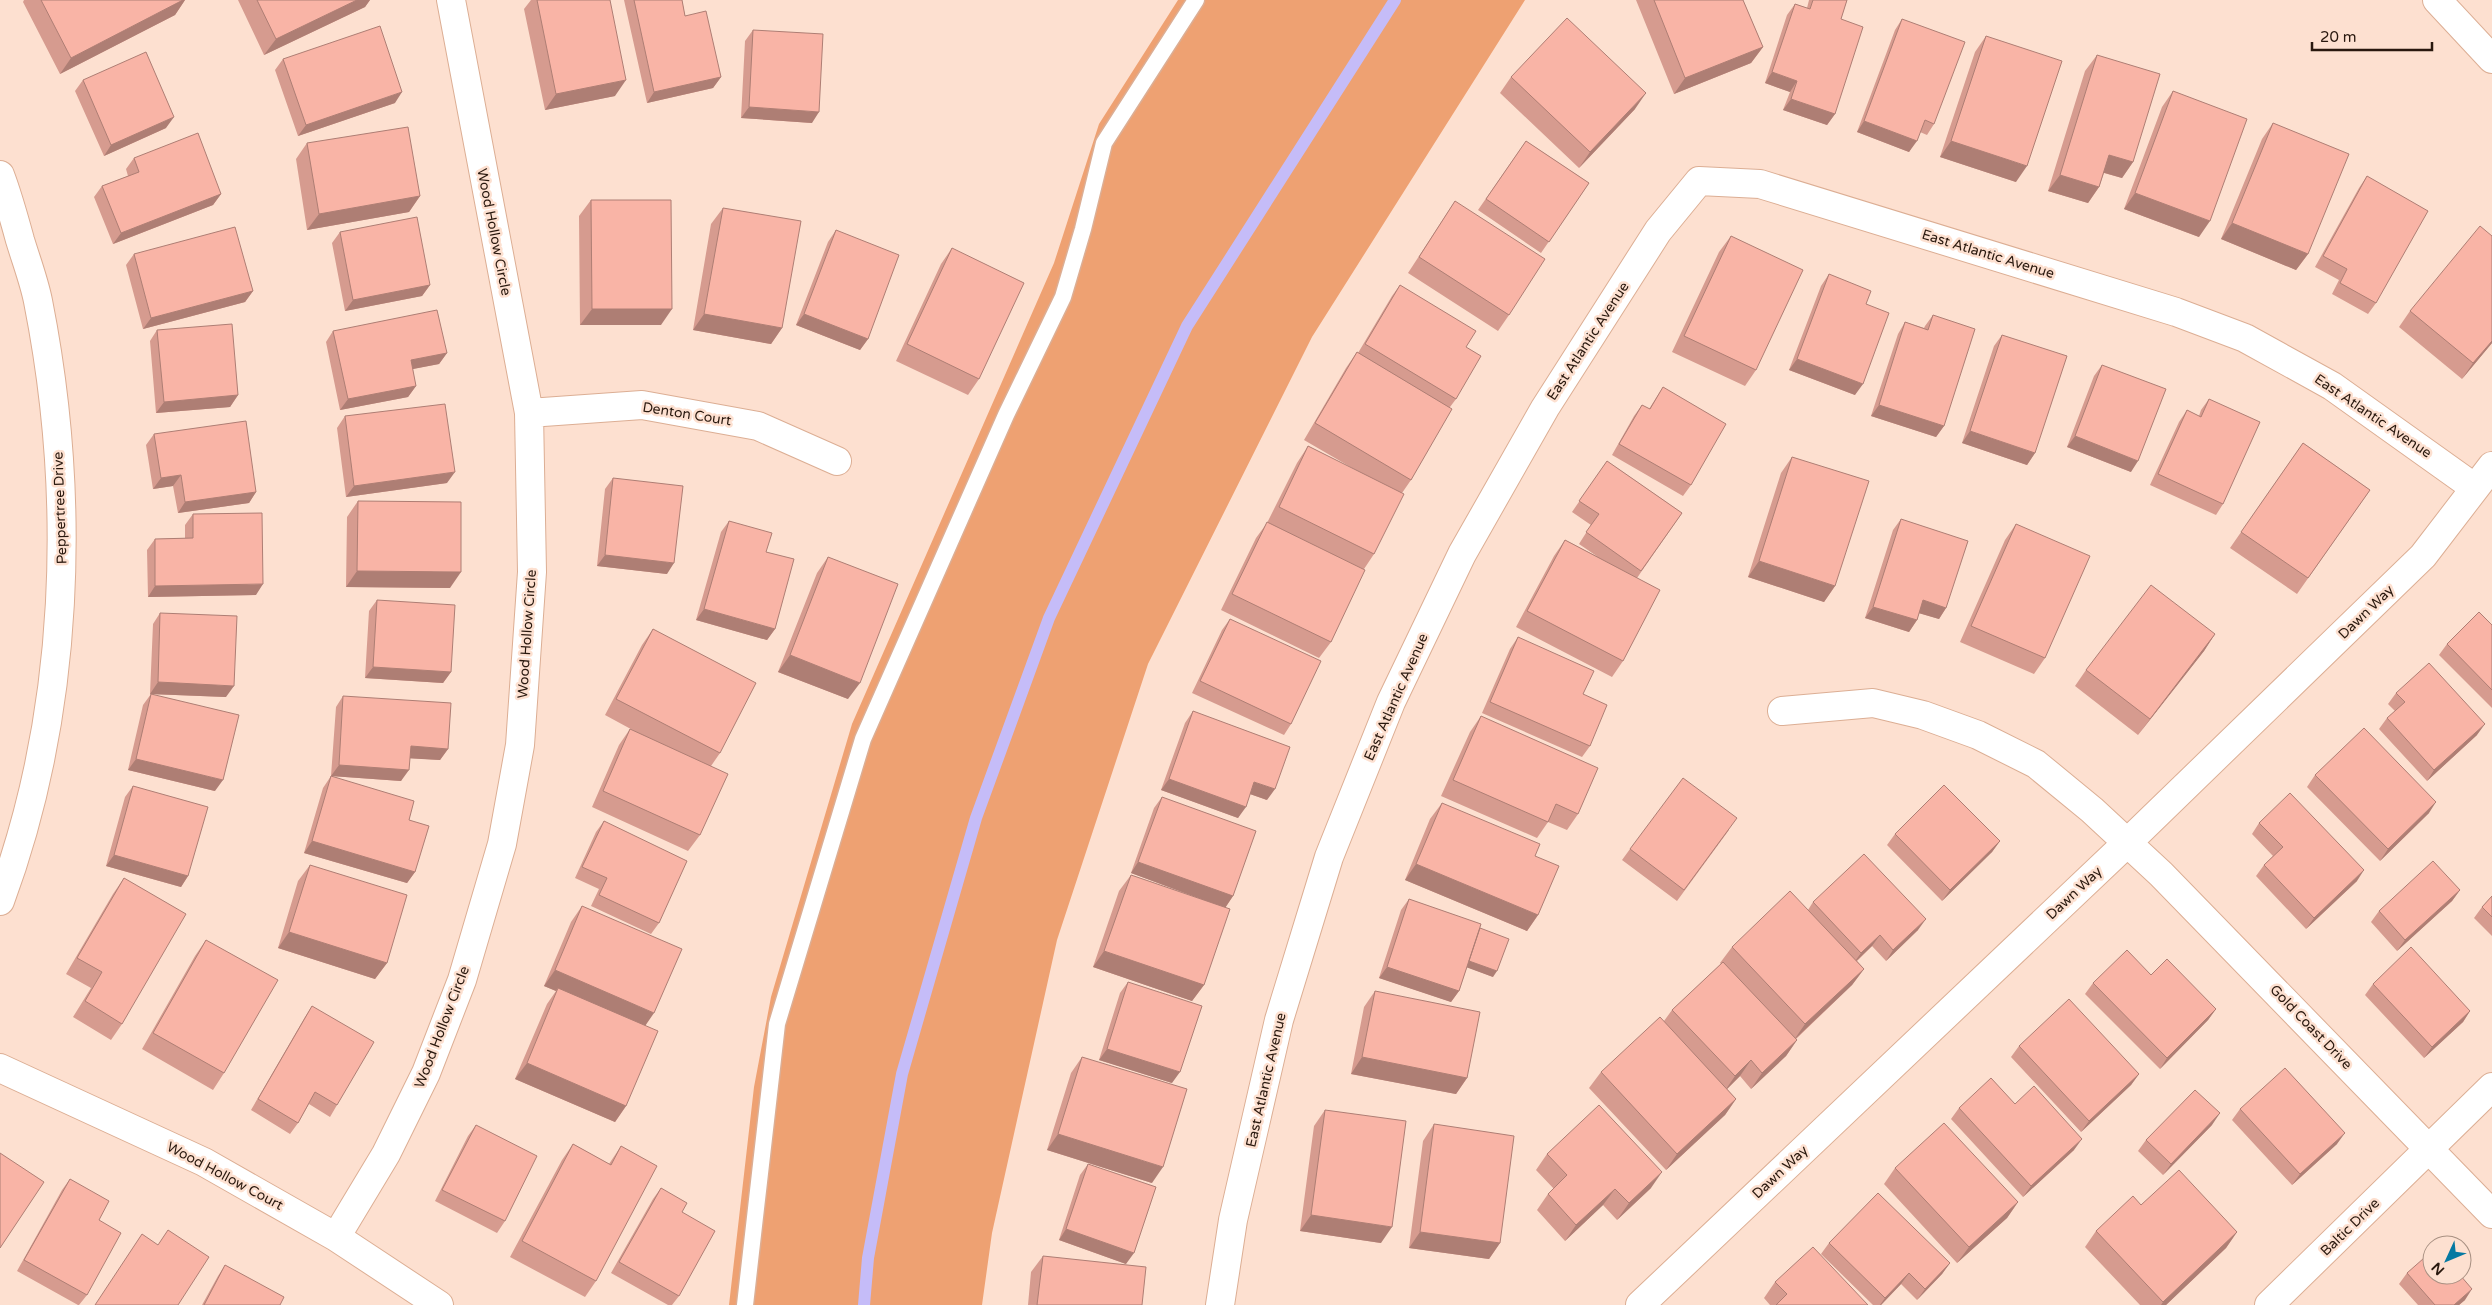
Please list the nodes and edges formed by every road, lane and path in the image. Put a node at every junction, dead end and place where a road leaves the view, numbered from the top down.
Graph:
1 (450, 0) edge
2 (1196, 0) edge
3 (2437, 0) edge
4 (2492, 59) edge
5 (0, 175) edge
6 (529, 413) junction
7 (837, 460) dead end
8 (2492, 466) edge
9 (2475, 488) junction
10 (1782, 711) dead end
11 (2127, 843) junction
12 (0, 901) edge
13 (0, 1068) edge
14 (2492, 1087) edge
15 (2429, 1148) junction
16 (2492, 1214) edge
17 (336, 1237) junction
18 (1225, 1304) edge
19 (438, 1305) edge
20 (745, 1305) edge
21 (1640, 1305) edge
22 (2269, 1305) edge

1 - 6 street, Wood Hollow Circle
2 - 20 lane
3 - 4 street
5 - 12 street, Peppertree Drive
6 - 7 street, Denton Court
6 - 17 street, Wood Hollow Circle
8 - 9 street, Dawn Way
9 - 11 street, Dawn Way
9 - 18 street, East Atlantic Avenue
10 - 11 street, Gold Coast Drive
11 - 15 street, Gold Coast Drive
11 - 21 street, Dawn Way
13 - 17 street, Wood Hollow Court
14 - 15 street, Baltic Drive
15 - 16 street, Gold Coast Drive
15 - 22 street, Baltic Drive
17 - 19 street, Wood Hollow Court

